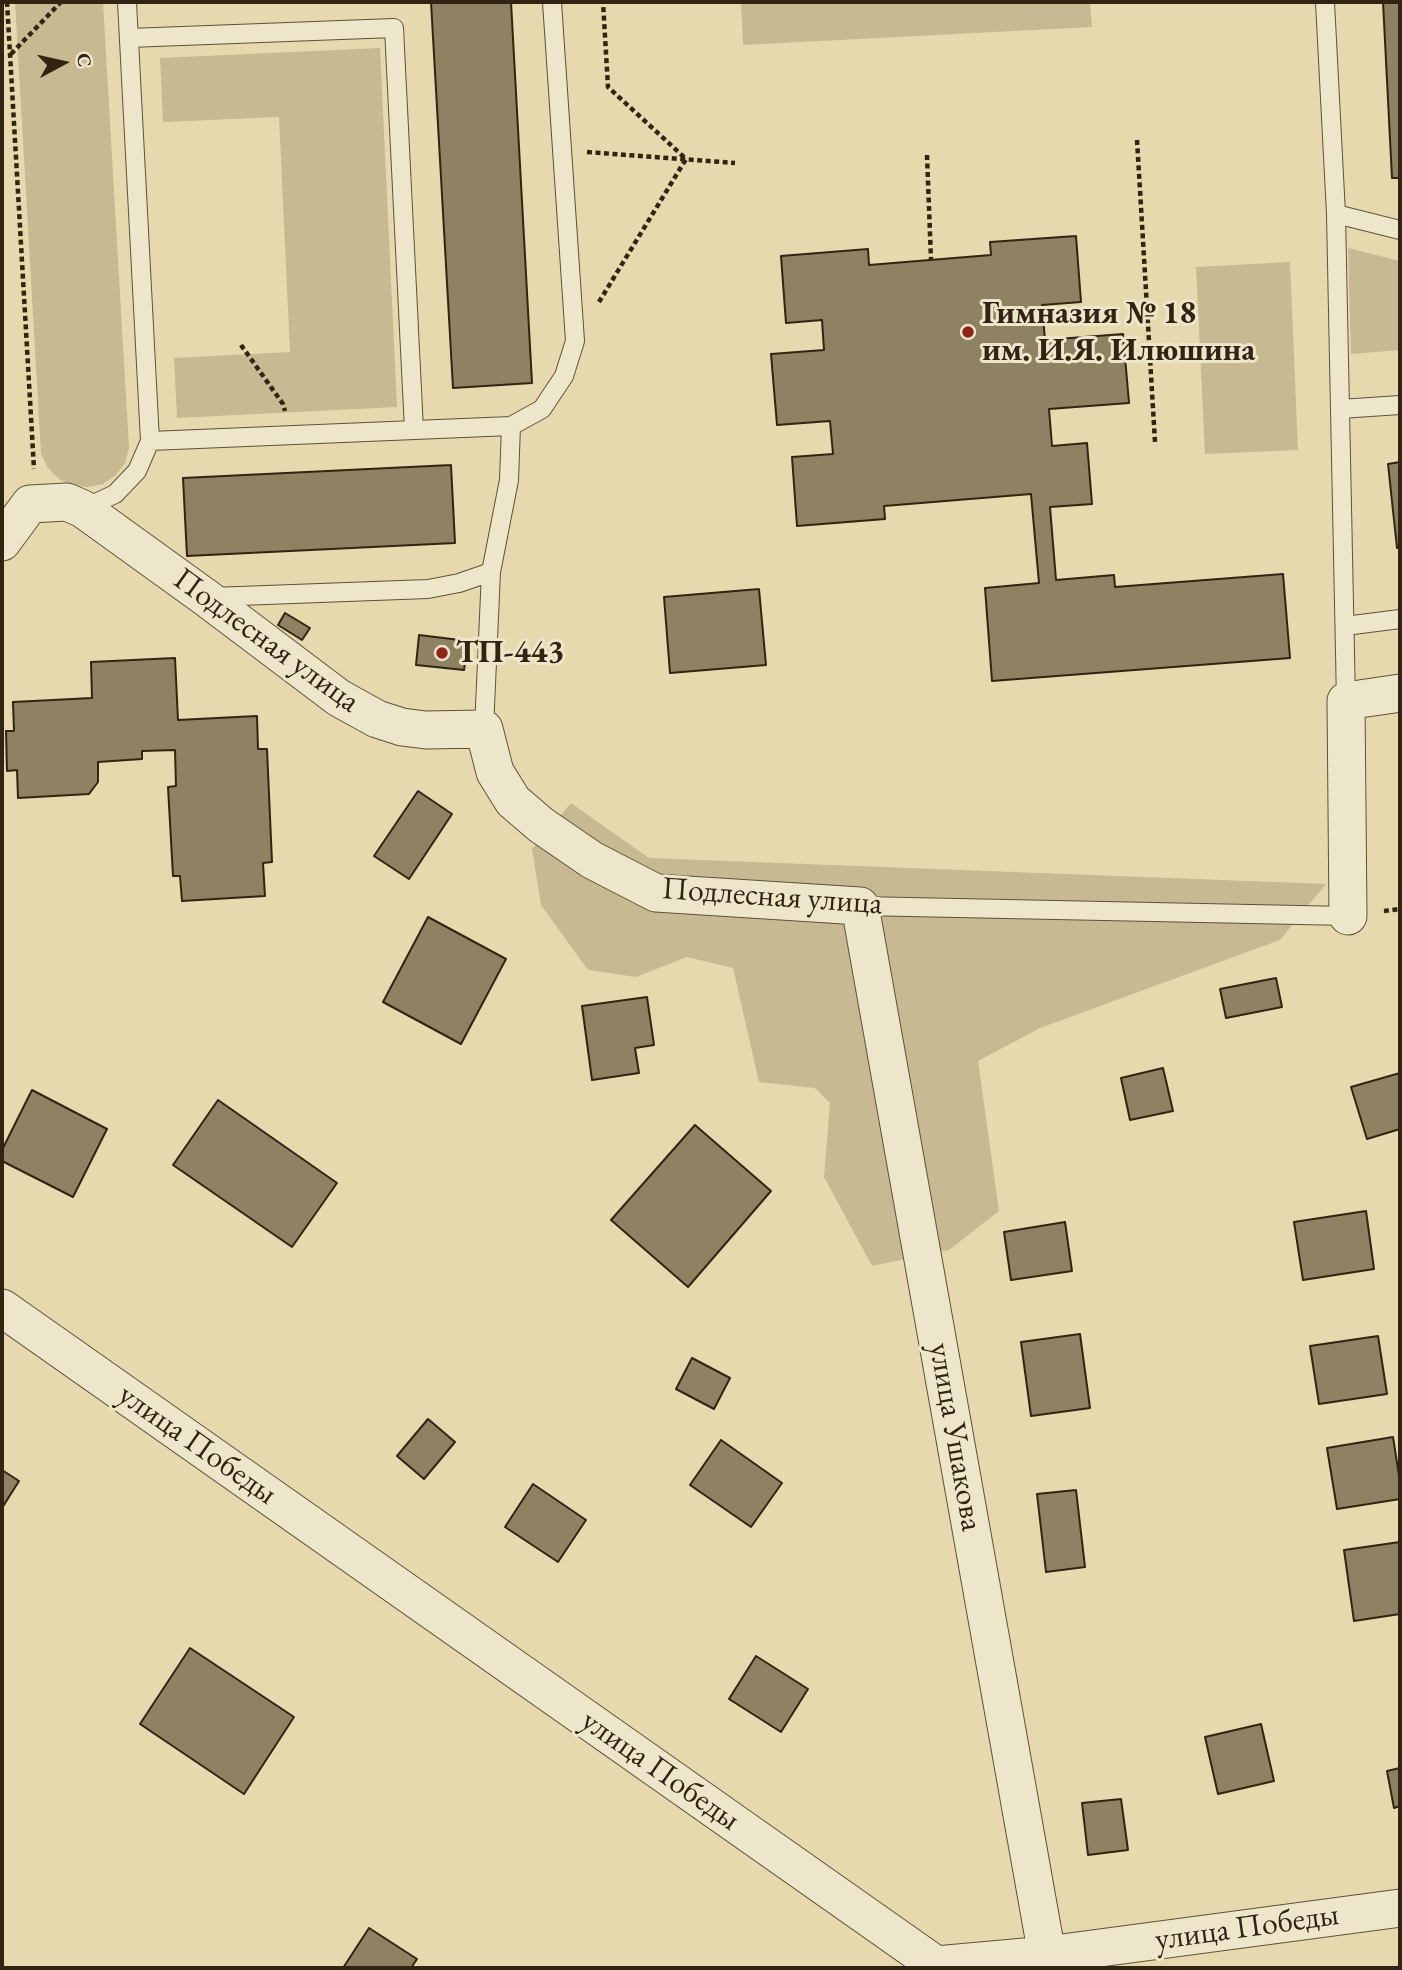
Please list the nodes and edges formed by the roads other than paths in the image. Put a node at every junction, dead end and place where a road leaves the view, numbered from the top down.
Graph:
1 (127, 2) edge
2 (552, 2) edge
3 (1325, 2) edge
4 (129, 38) junction
5 (1336, 214) junction
6 (1400, 230) edge
7 (1400, 405) edge
8 (1340, 409) junction
9 (511, 426) junction
10 (414, 430) junction
11 (150, 441) junction
12 (83, 509) junction
13 (2, 542) edge
14 (491, 572) junction
15 (205, 597) junction
16 (1400, 618) edge
17 (1345, 626) junction
18 (1400, 693) edge
19 (1346, 701) junction
20 (484, 730) junction
21 (860, 906) junction
22 (1348, 916) joint
23 (2, 1308) edge
24 (1400, 1908) edge
25 (1046, 1962) edge
26 (935, 1967) edge

1 - 4 lane
2 - 9 lane
3 - 5 lane
4 - 10 lane
4 - 11 lane
5 - 6 lane
5 - 8 lane
7 - 8 lane
8 - 17 lane
9 - 10 lane
9 - 14 lane
10 - 11 lane
11 - 12 lane
12 - 13 street, Подлесная улица
12 - 15 street, Подлесная улица
14 - 15 lane
14 - 20 lane
15 - 20 street, Подлесная улица
16 - 17 lane
17 - 19 lane
18 - 19 street
19 - 22 street, Подлесная улица
20 - 21 street, Подлесная улица
21 - 22 lane, Подлесная улица
21 - 25 street, улица Ушакова
23 - 26 street, улица Победы
24 - 25 street, улица Победы
25 - 26 street, улица Победы

